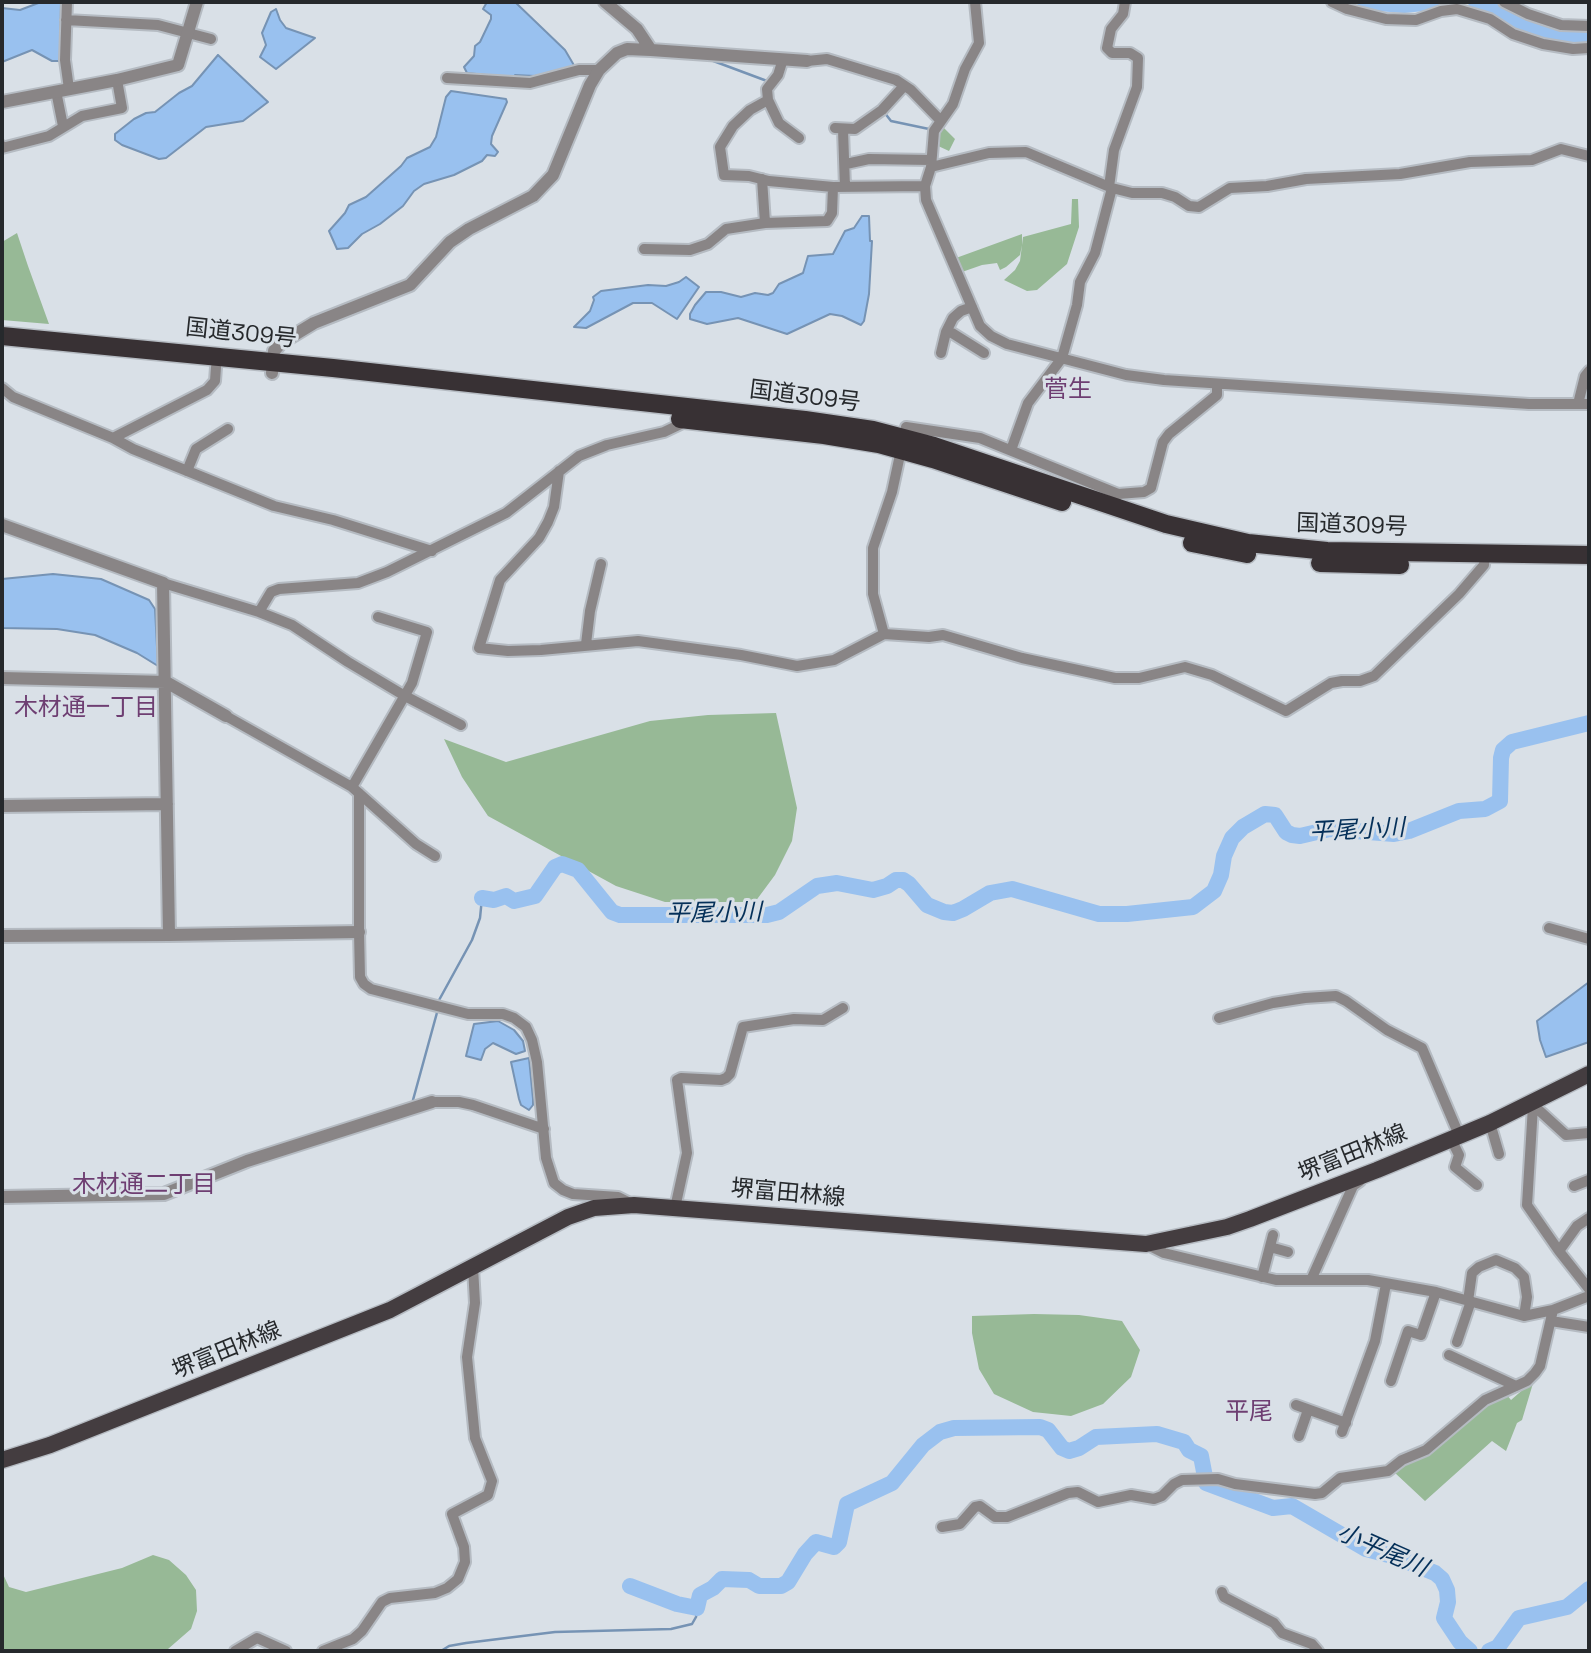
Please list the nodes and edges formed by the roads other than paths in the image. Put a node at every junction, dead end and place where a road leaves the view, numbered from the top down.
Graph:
1 (67, 2) edge
2 (197, 2) edge
3 (605, 2) edge
4 (975, 2) edge
5 (1125, 2) edge
6 (1332, 2) edge
7 (1504, 2) edge
8 (1358, 6) edge
9 (66, 20) junction
10 (1589, 26) edge
11 (189, 33) junction
12 (211, 39) dead end
13 (1589, 48) edge
14 (651, 50) junction
15 (783, 59) junction
16 (807, 61) joint
17 (598, 70) junction
18 (447, 78) dead end
19 (117, 80) junction
20 (904, 86) junction
21 (63, 90) junction
22 (768, 100) junction
23 (2, 102) edge
24 (940, 121) junction
25 (63, 126) junction
26 (799, 138) dead end
27 (2, 146) edge
28 (1589, 156) edge
29 (931, 163) junction
30 (846, 164) junction
31 (762, 179) junction
32 (925, 186) junction
33 (833, 187) junction
34 (845, 187) junction
35 (1111, 187) junction
36 (765, 223) junction
37 (644, 249) dead end
38 (972, 307) junction
39 (985, 330) junction
40 (952, 333) dead end
41 (2, 336) edge
42 (2, 347) edge
43 (941, 353) dead end
44 (1062, 358) junction
45 (216, 367) junction
46 (272, 367) junction
47 (1589, 371) edge
48 (1217, 384) junction
49 (2, 388) edge
50 (1583, 404) edge
51 (690, 420) junction
52 (228, 429) dead end
53 (113, 438) junction
54 (901, 443) junction
55 (1011, 450) junction
56 (187, 471) junction
57 (559, 471) junction
58 (1114, 500) junction
59 (2, 525) edge
60 (432, 551) junction
61 (1589, 555) edge
62 (1484, 559) junction
63 (601, 564) dead end
64 (1589, 566) edge
65 (163, 583) junction
66 (259, 612) junction
67 (378, 617) dead end
68 (884, 634) junction
69 (586, 644) junction
70 (2, 678) edge
71 (166, 682) junction
72 (405, 696) junction
73 (226, 716) joint
74 (461, 724) dead end
75 (355, 790) junction
76 (167, 804) junction
77 (2, 806) edge
78 (435, 856) dead end
79 (1549, 928) dead end
80 (359, 932) junction
81 (169, 935) junction
82 (2, 936) edge
83 (1589, 939) edge
84 (844, 1009) dead end
85 (1219, 1018) dead end
86 (1589, 1074) edge
87 (432, 1102) joint
88 (1532, 1104) junction
89 (1490, 1123) junction
90 (544, 1129) junction
91 (1589, 1133) edge
92 (1455, 1137) junction
93 (1499, 1154) dead end
94 (1360, 1177) junction
95 (1589, 1180) edge
96 (1477, 1185) dead end
97 (1574, 1186) dead end
98 (2, 1197) edge
99 (634, 1205) junction
100 (675, 1208) junction
101 (1589, 1218) edge
102 (1273, 1235) dead end
103 (1146, 1244) junction
104 (1270, 1247) junction
105 (1559, 1251) junction
106 (1288, 1252) dead end
107 (473, 1267) junction
108 (1262, 1277) junction
109 (1311, 1280) junction
110 (1386, 1284) junction
111 (1589, 1289) edge
112 (1436, 1292) junction
113 (1589, 1296) edge
114 (1469, 1301) junction
115 (1552, 1316) junction
116 (1524, 1317) junction
117 (1589, 1327) edge
118 (1457, 1342) dead end
119 (1449, 1355) dead end
120 (1391, 1381) dead end
121 (1516, 1386) junction
122 (1296, 1405) dead end
123 (1308, 1410) junction
124 (1299, 1436) dead end
125 (2, 1460) edge
126 (942, 1527) dead end
127 (1222, 1592) dead end
128 (1314, 1649) edge
129 (235, 1651) edge
130 (286, 1651) edge
131 (323, 1651) edge

1 - 9 street
2 - 11 street
3 - 14 street
4 - 24 street
5 - 35 street
6 - 8 street
7 - 10 street
8 - 13 street
9 - 11 street
9 - 21 street
11 - 12 street
11 - 19 street
14 - 15 street
14 - 17 street
15 - 16 street
15 - 22 street
16 - 20 street
17 - 18 street
17 - 46 street
19 - 21 street
19 - 25 street
20 - 24 street
20 - 30 street
21 - 23 street
21 - 25 street
22 - 26 street
22 - 31 street
24 - 29 street
25 - 27 street
28 - 35 street
29 - 30 street
29 - 32 street
29 - 35 street
30 - 34 street
31 - 33 street
31 - 36 street
32 - 34 street
32 - 38 street
33 - 34 street
33 - 36 street
35 - 44 street
36 - 37 street
38 - 39 street
38 - 43 street
39 - 40 street
39 - 44 street
41 - 46 highway, 国道309号
42 - 45 highway, 国道309号
44 - 48 street
44 - 55 street
45 - 46 highway, 国道309号
45 - 53 street
46 - 51 highway, 国道309号
46 - 54 highway, 国道309号
47 - 50 street
48 - 50 street
48 - 58 street
49 - 53 street
51 - 54 highway, 国道309号
51 - 57 street
52 - 56 street
53 - 56 street
54 - 55 street
54 - 58 highway, 国道309号
54 - 62 highway, 国道309号
54 - 68 street
55 - 58 street
56 - 60 street
57 - 60 street
57 - 69 street
58 - 62 highway, 国道309号
59 - 65 street
60 - 66 street
61 - 62 highway, 国道309号
62 - 64 highway, 国道309号
62 - 68 street
63 - 69 street
65 - 66 street
65 - 71 street
66 - 72 street
67 - 72 street
68 - 69 street
70 - 71 street
71 - 73 street
71 - 76 street
72 - 74 street
72 - 75 street
73 - 75 street
75 - 78 street
75 - 80 street
76 - 77 street
76 - 81 street
79 - 83 street
80 - 81 street
80 - 90 street
81 - 82 street
84 - 100 street
85 - 92 street
86 - 88 main road, 堺富田林線
87 - 90 street
87 - 98 street
88 - 89 main road, 堺富田林線
88 - 91 street
88 - 105 street
89 - 92 main road, 堺富田林線
89 - 93 street
90 - 99 street
92 - 94 main road, 堺富田林線
92 - 96 street
94 - 103 main road, 堺富田林線
94 - 109 street
95 - 97 street
99 - 100 main road, 堺富田林線
99 - 107 main road, 堺富田林線
100 - 103 main road, 堺富田林線
101 - 105 street
102 - 104 street
103 - 108 street
104 - 106 street
104 - 108 street
105 - 111 street
107 - 125 main road, 堺富田林線
107 - 131 street
108 - 109 street
109 - 110 street
110 - 112 street
110 - 123 street
112 - 114 street
112 - 120 street
113 - 115 street
114 - 116 street
114 - 116 street
114 - 118 street
115 - 116 street
115 - 117 street
115 - 121 street
119 - 121 street
121 - 126 street
122 - 123 street
123 - 124 street
127 - 128 street
129 - 130 street

